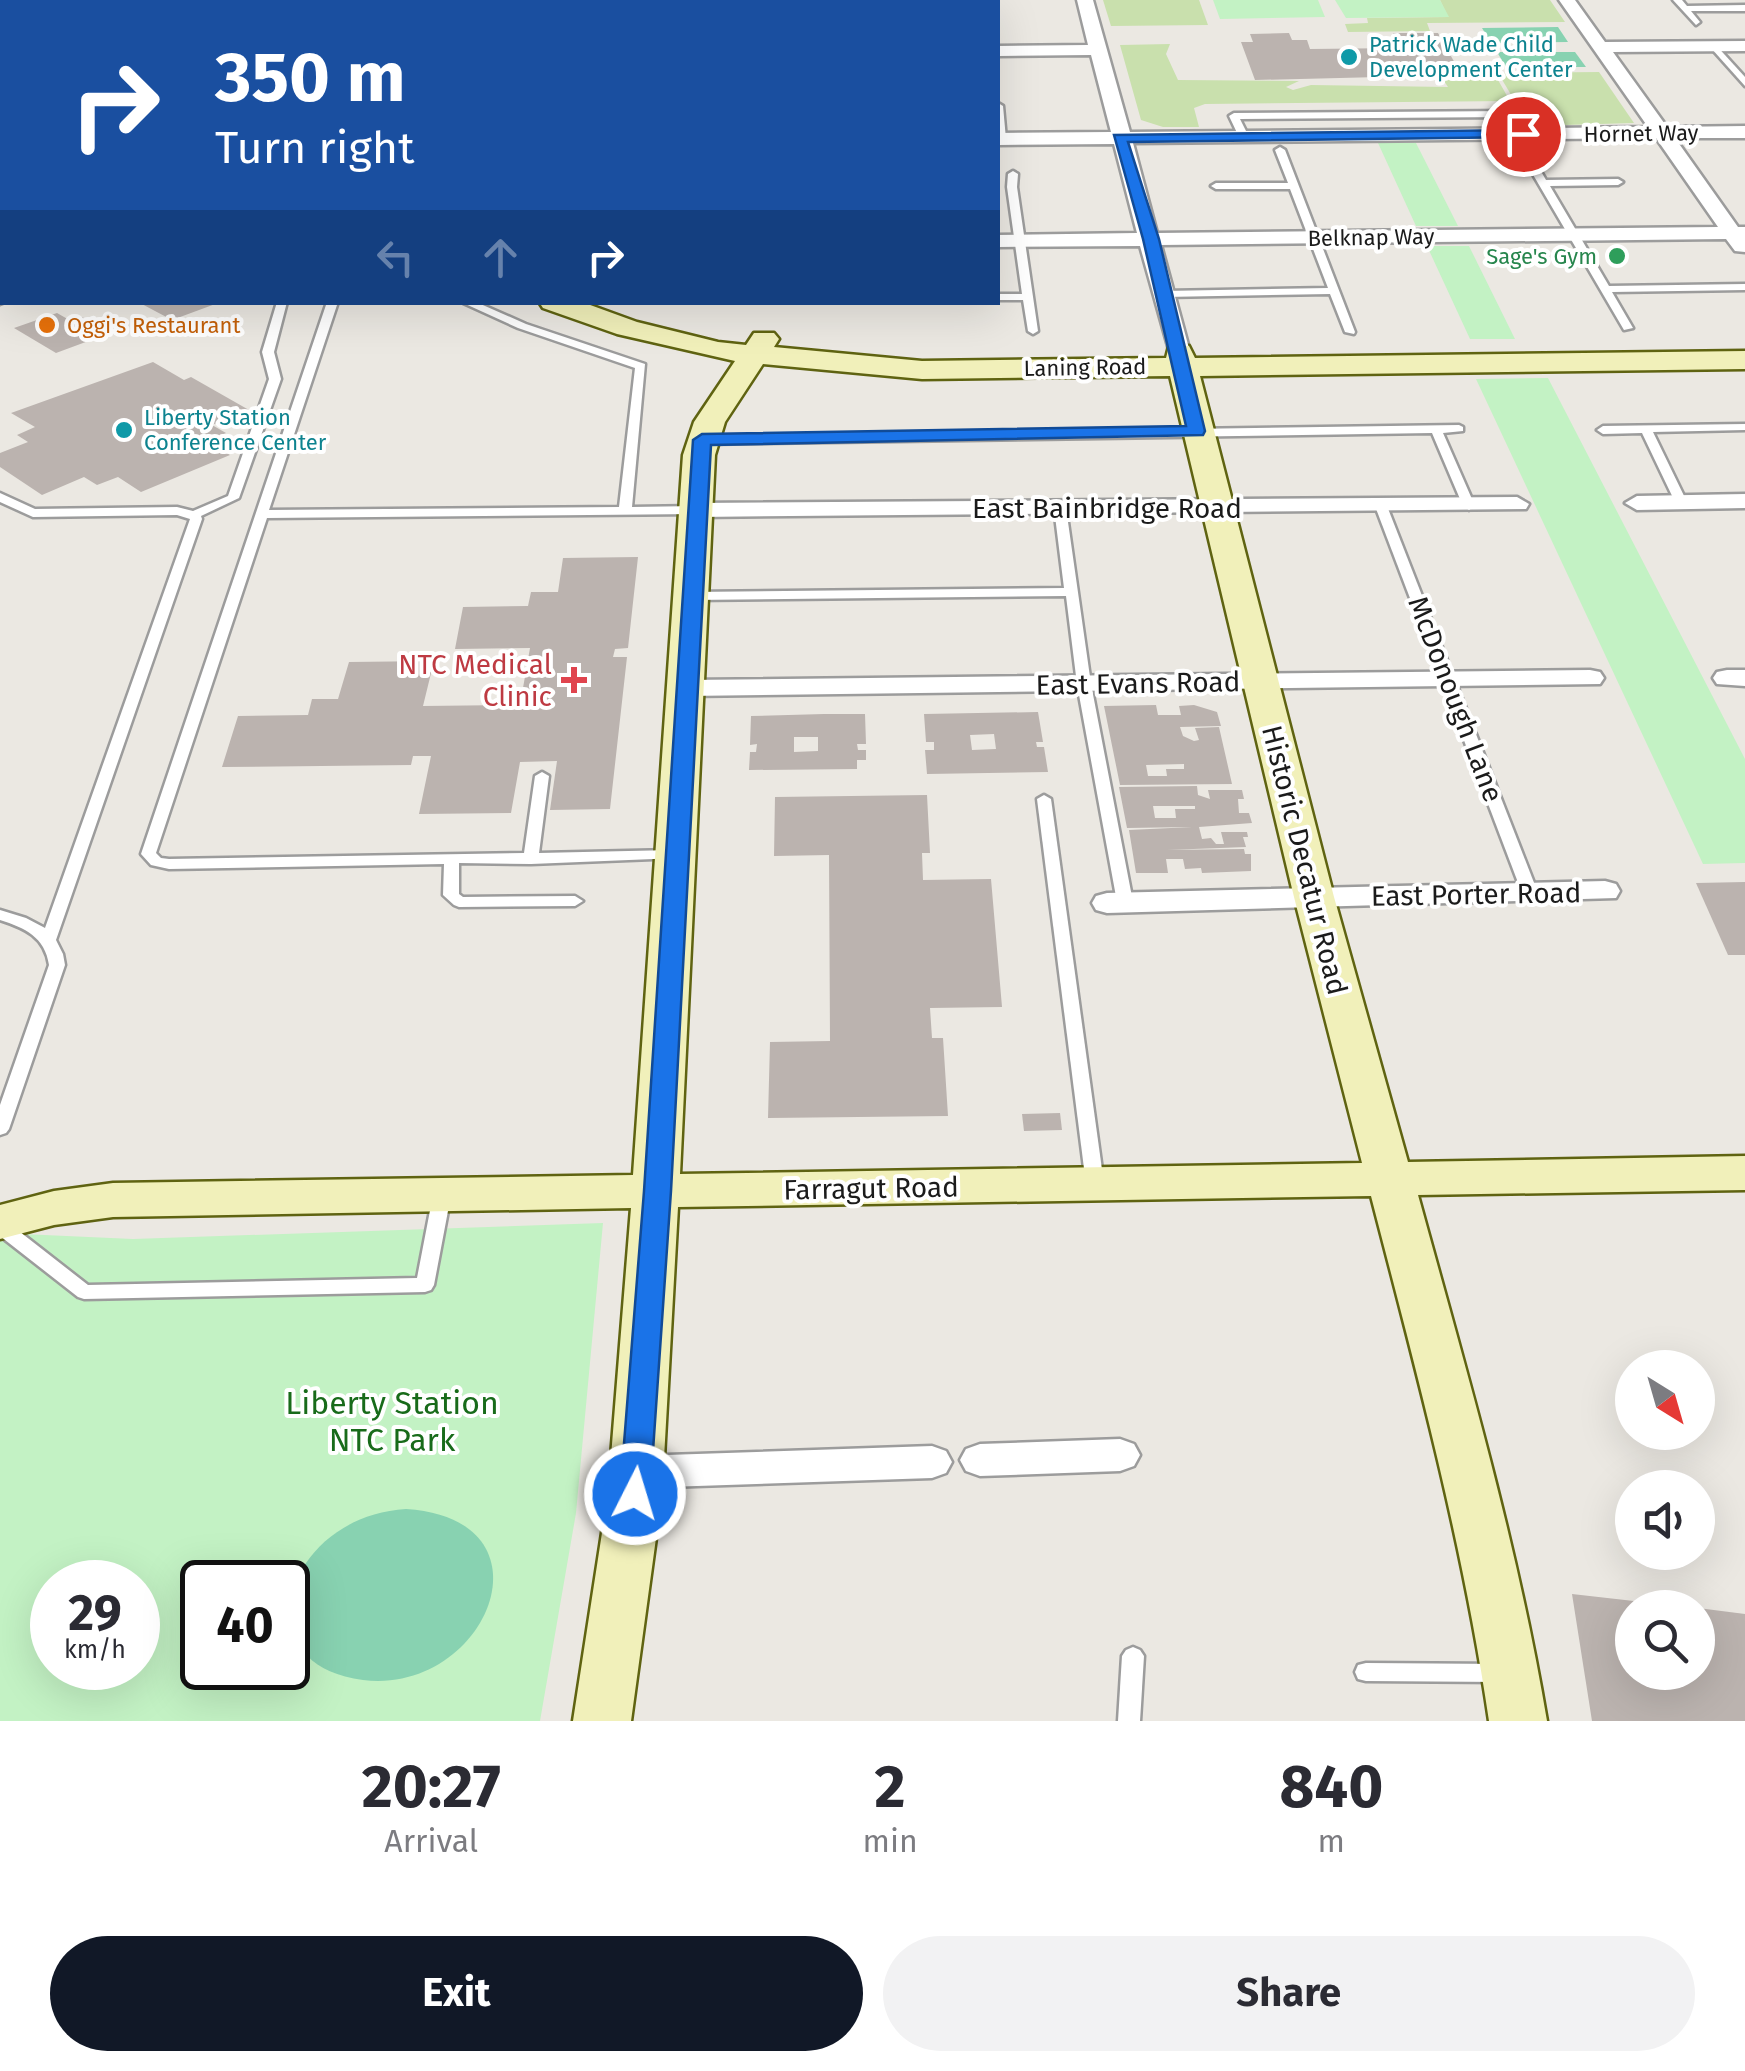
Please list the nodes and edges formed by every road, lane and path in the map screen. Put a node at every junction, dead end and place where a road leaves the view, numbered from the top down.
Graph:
1 (1085, 0) edge
2 (1568, 0) edge
3 (1678, 0) edge
4 (1745, 8) edge
5 (1685, 9) junction
6 (1696, 22) dead end
7 (1601, 46) junction
8 (1714, 46) junction
9 (1745, 46) edge
10 (1096, 50) junction
11 (1000, 51) edge
12 (1745, 83) edge
13 (1745, 132) edge
14 (1661, 133) junction
15 (1119, 138) junction
16 (1000, 139) edge
17 (1523, 142) junction
18 (1280, 150) dead end
19 (1013, 174) dead end
20 (1618, 182) dead end
21 (1544, 183) junction
22 (1216, 186) dead end
23 (1294, 186) junction
24 (1000, 187) edge
25 (1012, 187) junction
26 (1576, 235) junction
27 (1314, 237) junction
28 (1151, 239) junction
29 (1741, 239) edge
30 (1008, 241) edge
31 (1745, 287) edge
32 (1606, 289) junction
33 (1334, 291) junction
34 (1164, 294) junction
35 (1000, 297) edge
36 (1026, 298) junction
37 (281, 305) edge
38 (332, 305) edge
39 (474, 305) edge
40 (562, 305) edge
41 (629, 305) edge
42 (1628, 328) dead end
43 (1033, 331) dead end
44 (1350, 332) dead end
45 (760, 347) junction
46 (1745, 347) edge
47 (1181, 359) junction
48 (1745, 360) edge
49 (1745, 428) edge
50 (1436, 429) junction
51 (1459, 429) dead end
52 (1646, 429) junction
53 (1603, 430) dead end
54 (1196, 431) junction
55 (702, 440) junction
56 (0, 497) edge
57 (1745, 501) edge
58 (1681, 502) junction
59 (1637, 503) dead end
60 (1517, 504) dead end
61 (1381, 506) junction
62 (1469, 506) junction
63 (1215, 507) junction
64 (1060, 508) junction
65 (625, 510) junction
66 (696, 510) junction
67 (261, 514) junction
68 (194, 515) junction
69 (1073, 592) junction
70 (692, 596) junction
71 (1590, 678) dead end
72 (1451, 681) junction
73 (1260, 682) junction
74 (1084, 684) junction
75 (686, 688) junction
76 (542, 776) dead end
77 (1044, 799) dead end
78 (677, 855) junction
79 (531, 859) junction
80 (452, 860) junction
81 (1605, 891) dead end
82 (1530, 893) junction
83 (1314, 897) junction
84 (575, 901) dead end
85 (1116, 903) joint
86 (0, 914) edge
87 (49, 938) junction
88 (0, 1128) edge
89 (1745, 1173) edge
90 (1389, 1180) junction
91 (1095, 1184) junction
92 (658, 1191) junction
93 (442, 1195) junction
94 (0, 1224) edge
95 (1120, 1455) dead end
96 (980, 1460) dead end
97 (932, 1462) dead end
98 (637, 1472) junction
99 (1132, 1656) dead end
100 (1366, 1672) dead end
101 (1514, 1698) edge
102 (602, 1721) edge
103 (1129, 1721) edge

1 - 10 street, Historic Decatur Road
2 - 7 street
3 - 5 lane
4 - 5 lane
5 - 6 lane
7 - 8 street
7 - 14 street
8 - 9 street
8 - 12 lane
10 - 11 street
10 - 15 street, Historic Decatur Road
13 - 14 street, Hornet Way
14 - 17 street, Hornet Way
14 - 29 street
15 - 16 street, Hornet Way
15 - 17 street, Hornet Way
15 - 28 street, Historic Decatur Road
17 - 21 lane
18 - 23 lane
19 - 25 lane
20 - 21 lane
21 - 26 lane
22 - 23 lane
23 - 27 lane
24 - 25 lane
25 - 30 lane
26 - 27 street, Belknap Way
26 - 29 street, Belknap Way
26 - 32 lane
27 - 28 street, Belknap Way
27 - 33 lane
28 - 30 street, Belknap Way
28 - 34 street, Historic Decatur Road
30 - 36 lane
31 - 32 lane
32 - 42 lane
33 - 34 lane
33 - 44 lane
34 - 47 street, Historic Decatur Road
35 - 36 lane
36 - 43 lane
37 - 68 lane
38 - 67 lane
39 - 65 lane
40 - 45 street, Laning Road
41 - 45 street, Laning Road
45 - 47 street, Laning Road
45 - 55 street
46 - 47 street, Laning Road
47 - 48 street, Laning Road
47 - 54 street, Historic Decatur Road
49 - 52 lane
50 - 51 lane
50 - 54 lane
50 - 62 lane
52 - 53 lane
52 - 58 lane
54 - 55 lane
54 - 63 street, Historic Decatur Road
55 - 66 street
56 - 68 lane
57 - 58 street
58 - 59 street
60 - 62 street, East Bainbridge Road
61 - 62 street, East Bainbridge Road
61 - 63 street, East Bainbridge Road
61 - 72 lane, McDonough Lane
63 - 64 street, East Bainbridge Road
63 - 73 street, Historic Decatur Road
64 - 66 street, East Bainbridge Road
64 - 69 lane
65 - 66 lane
65 - 67 lane
66 - 70 street
67 - 80 lane
68 - 87 lane
69 - 70 lane
69 - 74 lane
70 - 75 street
71 - 72 street, East Evans Road
72 - 73 street, East Evans Road
72 - 82 lane, McDonough Lane
73 - 74 street, East Evans Road
73 - 83 street, Historic Decatur Road
74 - 75 street, East Evans Road
74 - 85 lane
75 - 78 street
76 - 79 lane
77 - 91 lane
78 - 79 lane
78 - 92 street
79 - 80 lane
80 - 84 lane
81 - 82 street, East Porter Road
82 - 83 street, East Porter Road
83 - 85 street, East Porter Road
83 - 90 street, Historic Decatur Road
86 - 87 lane
87 - 88 lane
89 - 90 street, Farragut Road
90 - 91 street, Farragut Road
90 - 101 street, Historic Decatur Road
91 - 92 street, Farragut Road
92 - 93 street, Farragut Road
92 - 98 street
93 - 94 street, Farragut Road
93 - 94 lane
95 - 96 street
97 - 98 street
98 - 102 street
99 - 103 lane
100 - 101 lane

